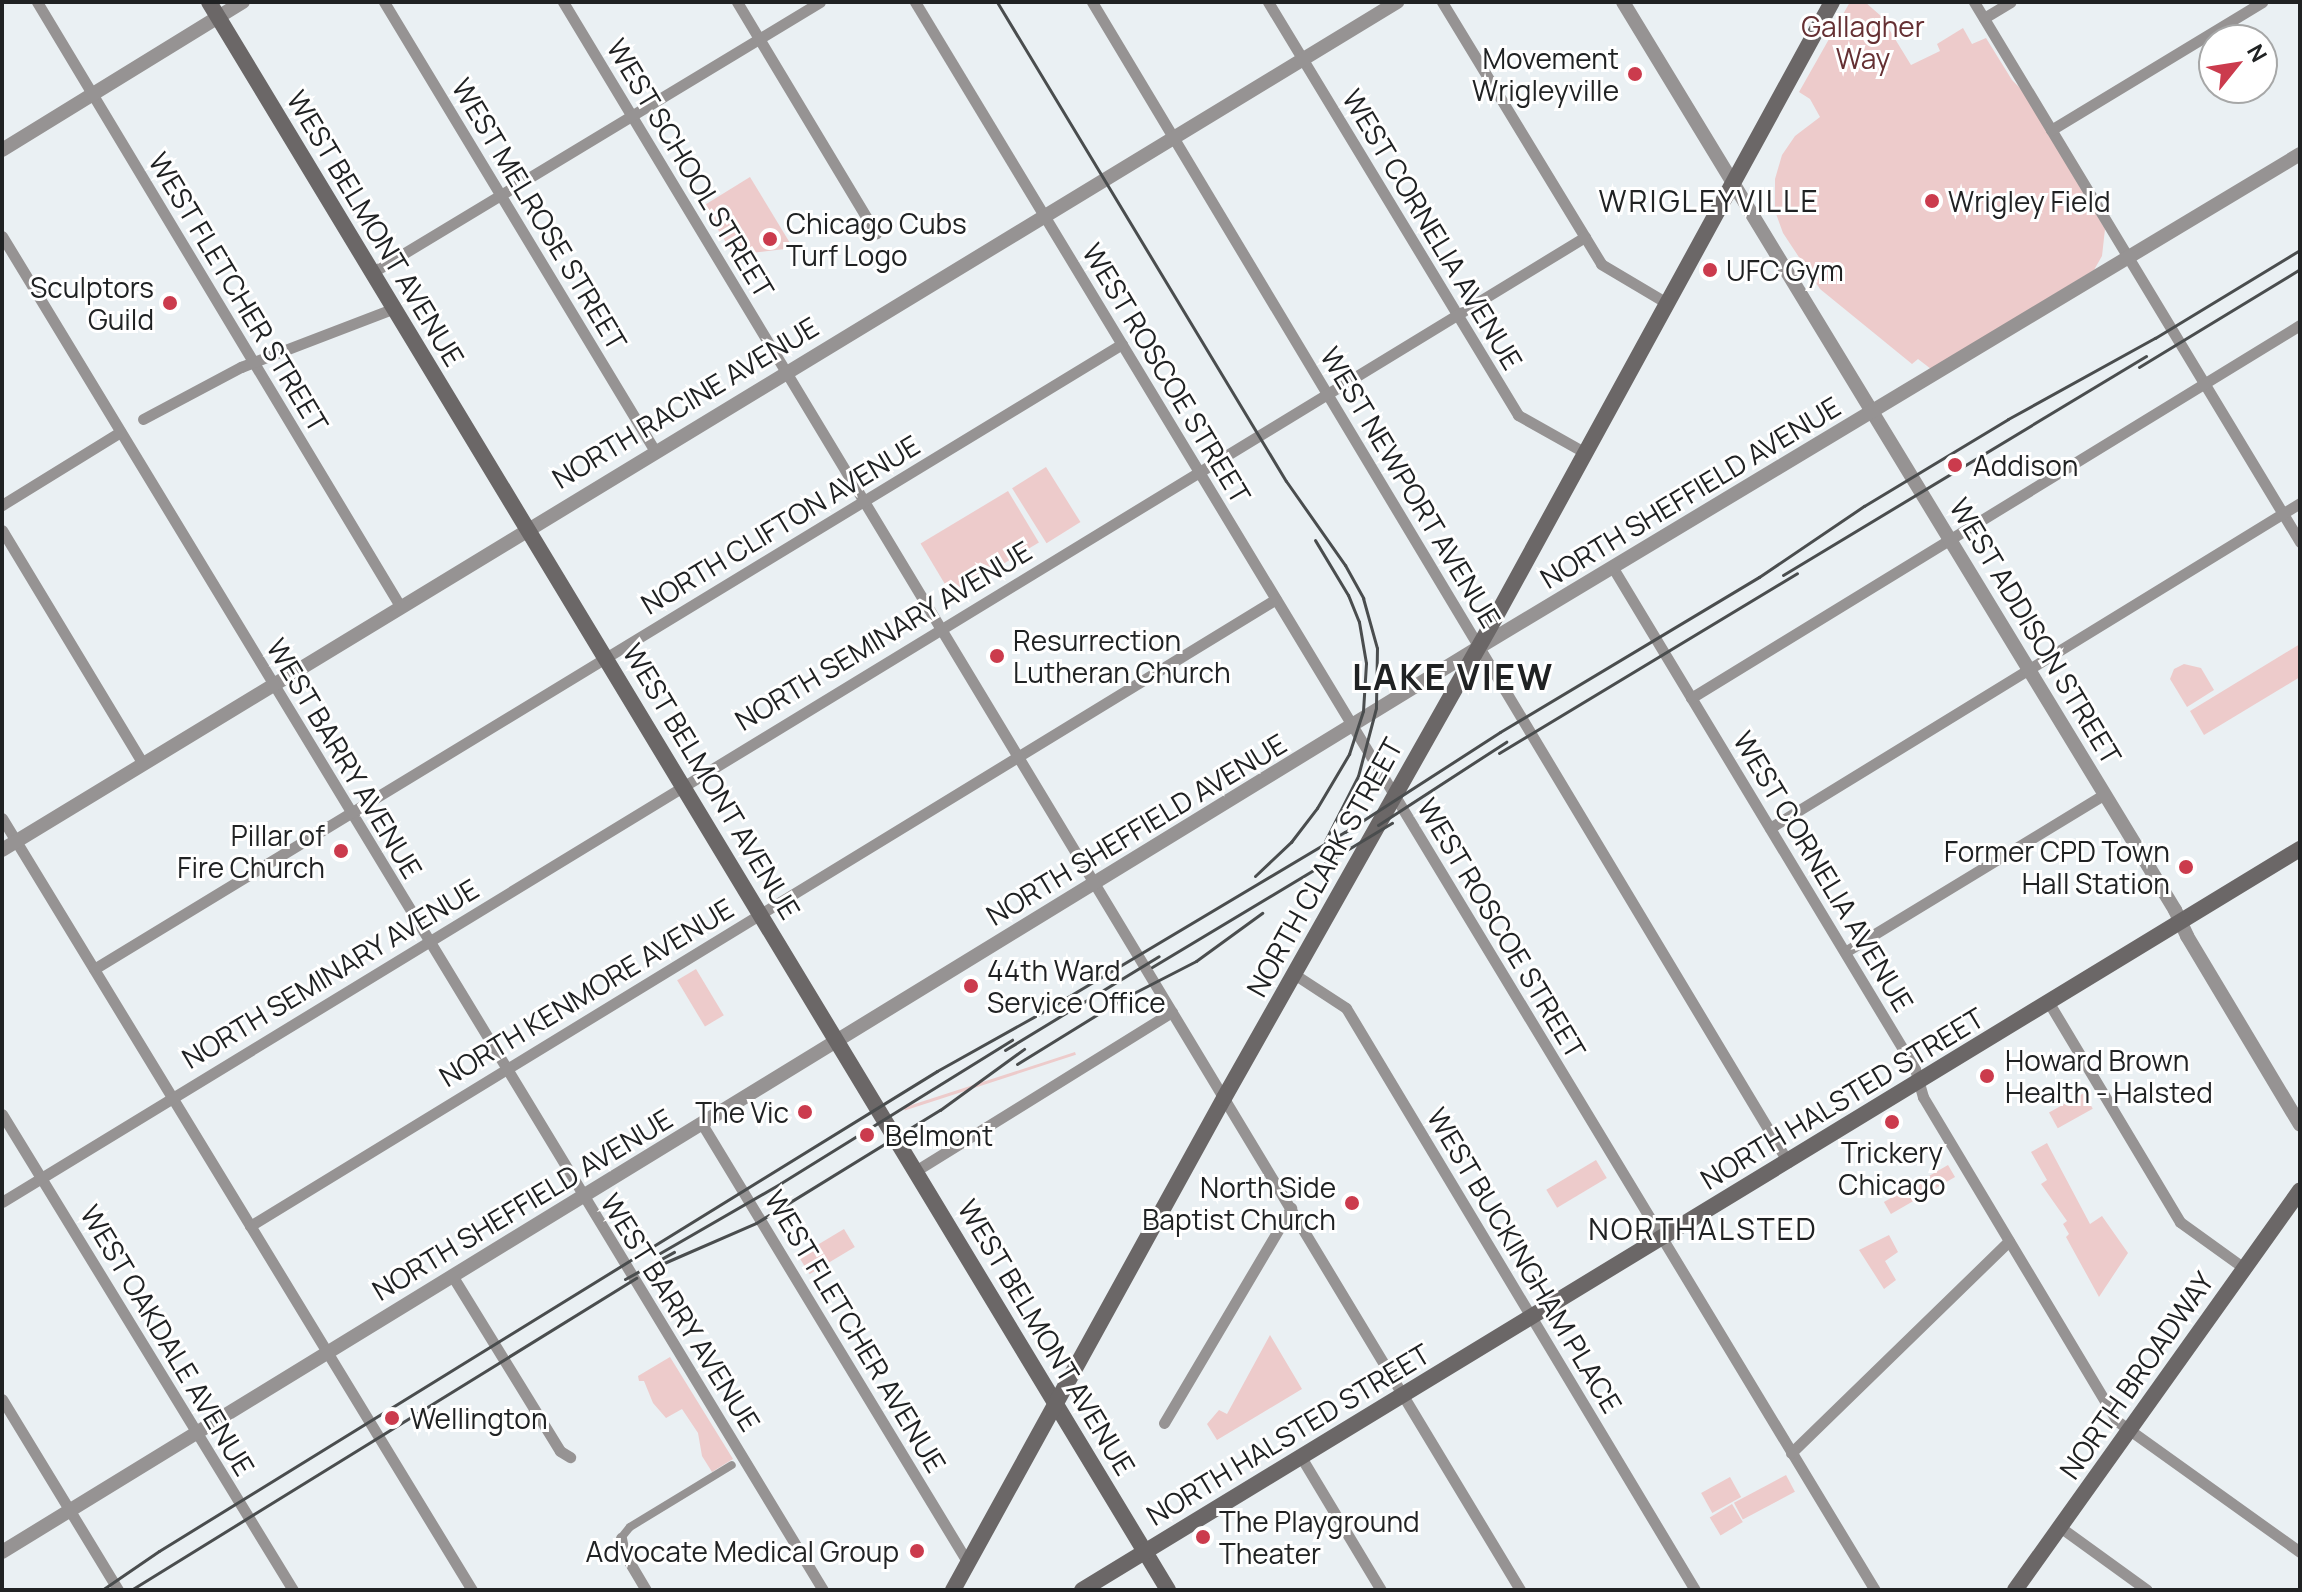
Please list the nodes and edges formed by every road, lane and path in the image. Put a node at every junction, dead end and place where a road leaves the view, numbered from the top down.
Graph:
1 (37, 2) edge
2 (209, 2) edge
3 (243, 2) edge
4 (384, 2) edge
5 (563, 2) edge
6 (737, 2) edge
7 (820, 2) edge
8 (915, 2) edge
9 (1092, 2) edge
10 (1268, 2) edge
11 (1397, 2) edge
12 (1442, 2) edge
13 (1623, 2) edge
14 (1832, 2) edge
15 (1974, 2) edge
16 (2011, 2) edge
17 (2262, 2) edge
18 (218, 17) junction
19 (1984, 18) junction
20 (759, 39) junction
21 (1302, 59) junction
22 (93, 94) junction
23 (632, 116) junction
24 (2051, 130) junction
25 (1174, 137) junction
26 (2, 150) edge
27 (2300, 154) edge
28 (1732, 181) junction
29 (500, 195) junction
30 (1044, 215) junction
31 (876, 233) dead end
32 (2, 236) edge
33 (1585, 237) junction
34 (2128, 258) junction
35 (373, 272) junction
36 (1665, 302) junction
37 (395, 308) junction
38 (1457, 314) junction
39 (2300, 325) edge
40 (1122, 344) junction
41 (254, 362) junction
42 (786, 371) junction
43 (2203, 384) junction
44 (1328, 393) junction
45 (1874, 412) junction
46 (143, 419) dead end
47 (120, 432) junction
48 (655, 451) junction
49 (1584, 452) junction
50 (1198, 471) junction
51 (864, 501) junction
52 (2300, 503) edge
53 (2, 505) edge
54 (2282, 514) junction
55 (528, 528) junction
56 (2, 530) edge
57 (1950, 538) junction
58 (2300, 542) edge
59 (1613, 568) junction
60 (1276, 599) junction
61 (400, 606) junction
62 (941, 628) junction
63 (1478, 648) junction
64 (607, 658) junction
65 (2029, 668) junction
66 (272, 684) junction
67 (1691, 698) junction
68 (1353, 727) junction
69 (1018, 756) junction
70 (143, 764) junction
71 (684, 784) junction
72 (1394, 794) junction
73 (2105, 794) junction
74 (350, 813) junction
75 (2, 818) edge
76 (1770, 828) junction
77 (16, 841) junction
78 (2300, 849) edge
79 (2, 850) edge
80 (1095, 884) junction
81 (762, 913) junction
82 (2181, 922) junction
83 (428, 941) junction
84 (1845, 952) junction
85 (94, 969) junction
86 (1294, 974) junction
87 (2049, 1003) junction
88 (1172, 1012) junction
89 (839, 1041) junction
90 (506, 1070) junction
91 (1918, 1083) junction
92 (172, 1098) junction
93 (1224, 1098) junction
94 (2, 1114) edge
95 (702, 1124) junction
96 (2300, 1125) edge
97 (1788, 1162) junction
98 (917, 1170) junction
99 (41, 1178) junction
100 (2300, 1190) edge
101 (583, 1197) junction
102 (2, 1202) edge
103 (1291, 1208) junction
104 (250, 1226) junction
105 (1661, 1238) junction
106 (2009, 1241) junction
107 (2244, 1268) junction
108 (453, 1277) junction
109 (1532, 1317) junction
110 (327, 1353) junction
111 (1403, 1395) junction
112 (2, 1399) edge
113 (1057, 1403) junction
114 (1164, 1423) dead end
115 (2129, 1430) junction
116 (196, 1433) junction
117 (1791, 1453) junction
118 (570, 1457) dead end
119 (1301, 1457) junction
120 (732, 1465) dead end
121 (70, 1511) junction
122 (2060, 1527) junction
123 (621, 1538) joint
124 (2, 1552) edge
125 (1145, 1552) junction
126 (2300, 1552) edge
127 (968, 1563) junction
128 (118, 1590) edge
129 (293, 1590) edge
130 (472, 1590) edge
131 (646, 1590) edge
132 (823, 1590) edge
133 (953, 1590) edge
134 (1082, 1590) edge
135 (1168, 1590) edge
136 (1381, 1590) edge
137 (1520, 1590) edge
138 (1695, 1590) edge
139 (1875, 1590) edge
140 (2015, 1590) edge
141 (2147, 1590) edge

1 - 22 street, WEST FLETCHER STREET
2 - 18 main road, WEST BELMONT AVENUE
3 - 18 street
4 - 29 street, WEST MELROSE STREET
5 - 23 street, WEST SCHOOL STREET
6 - 20 street
7 - 20 street
8 - 30 street, WEST ROSCOE STREET
9 - 25 street, WEST NEWPORT AVENUE
10 - 21 street, WEST CORNELIA AVENUE
11 - 21 street, NORTH RACINE AVENUE
12 - 33 street
13 - 28 street, WEST ADDISON STREET
14 - 28 main road, NORTH CLARK STREET
15 - 19 street
16 - 19 street
17 - 24 street
18 - 22 street
18 - 35 main road, WEST BELMONT AVENUE
19 - 24 street
20 - 23 street
20 - 31 street
21 - 25 street, NORTH RACINE AVENUE
21 - 38 street, WEST CORNELIA AVENUE
22 - 26 street
22 - 41 street, WEST FLETCHER STREET
23 - 29 street
23 - 42 street, WEST SCHOOL STREET
24 - 34 street
25 - 30 street, NORTH RACINE AVENUE
25 - 44 street, WEST NEWPORT AVENUE
27 - 34 street, NORTH SHEFFIELD AVENUE
28 - 36 main road, NORTH CLARK STREET
28 - 45 street, WEST ADDISON STREET
29 - 35 street
29 - 48 street, WEST MELROSE STREET
30 - 40 street, WEST ROSCOE STREET
30 - 42 street, NORTH RACINE AVENUE
32 - 47 street, WEST BARRY AVENUE
33 - 36 street
33 - 38 street, NORTH SEMINARY AVENUE
34 - 43 street
34 - 45 street, NORTH SHEFFIELD AVENUE
35 - 37 main road, WEST BELMONT AVENUE
36 - 49 main road, NORTH CLARK STREET
37 - 41 street
37 - 55 main road, WEST BELMONT AVENUE
38 - 44 street, NORTH SEMINARY AVENUE
38 - 49 street, WEST CORNELIA AVENUE
39 - 43 street
40 - 50 street, WEST ROSCOE STREET
40 - 51 street, NORTH CLIFTON AVENUE
41 - 46 street
41 - 61 street, WEST FLETCHER STREET
42 - 48 street, NORTH RACINE AVENUE
42 - 51 street, WEST SCHOOL STREET
43 - 54 street
43 - 57 street
44 - 50 street, NORTH SEMINARY AVENUE
44 - 63 street, WEST NEWPORT AVENUE
45 - 57 street, WEST ADDISON STREET
45 - 59 street, NORTH SHEFFIELD AVENUE
47 - 53 street
47 - 66 street, WEST BARRY AVENUE
48 - 55 street, NORTH RACINE AVENUE
49 - 63 main road, NORTH CLARK STREET
50 - 60 street, WEST ROSCOE STREET
50 - 62 street, NORTH SEMINARY AVENUE
51 - 62 street, WEST SCHOOL STREET
51 - 64 street, NORTH CLIFTON AVENUE
52 - 54 street
54 - 58 street
54 - 65 street
55 - 61 street, NORTH RACINE AVENUE
55 - 64 main road, WEST BELMONT AVENUE
56 - 70 street
57 - 65 street, WEST ADDISON STREET
57 - 67 street
59 - 63 street, NORTH SHEFFIELD AVENUE
59 - 67 street, WEST CORNELIA AVENUE
60 - 68 street, WEST ROSCOE STREET
60 - 69 street, NORTH KENMORE AVENUE
61 - 66 street, NORTH RACINE AVENUE
62 - 69 street, WEST SCHOOL STREET
62 - 71 street, NORTH SEMINARY AVENUE
63 - 68 street, NORTH SHEFFIELD AVENUE
63 - 72 main road, NORTH CLARK STREET
63 - 97 street, WEST NEWPORT AVENUE
64 - 71 main road, WEST BELMONT AVENUE
64 - 74 street, NORTH CLIFTON AVENUE
65 - 73 street, WEST ADDISON STREET
65 - 76 street
66 - 70 street, NORTH RACINE AVENUE
66 - 74 street, WEST BARRY AVENUE
67 - 76 street, WEST CORNELIA AVENUE
68 - 72 street, WEST ROSCOE STREET
68 - 80 street, NORTH SHEFFIELD AVENUE
69 - 80 street, WEST SCHOOL STREET
69 - 81 street, NORTH KENMORE AVENUE
70 - 77 street, NORTH RACINE AVENUE
71 - 81 main road, WEST BELMONT AVENUE
71 - 83 street, NORTH SEMINARY AVENUE
72 - 86 main road, NORTH CLARK STREET
72 - 105 street, WEST ROSCOE STREET
73 - 82 street, WEST ADDISON STREET
73 - 84 street
74 - 83 street, WEST BARRY AVENUE
74 - 85 street, NORTH CLIFTON AVENUE
75 - 77 street
76 - 84 street, WEST CORNELIA AVENUE
77 - 79 street, NORTH RACINE AVENUE
77 - 85 street
78 - 82 main road, NORTH HALSTED STREET
80 - 88 street, WEST SCHOOL STREET
80 - 89 street, NORTH SHEFFIELD AVENUE
81 - 89 main road, WEST BELMONT AVENUE
81 - 90 street, NORTH KENMORE AVENUE
82 - 87 main road, NORTH HALSTED STREET
82 - 96 street, WEST ADDISON STREET
83 - 90 street, WEST BARRY AVENUE
83 - 92 street, NORTH SEMINARY AVENUE
84 - 91 street, WEST CORNELIA AVENUE
85 - 92 street
86 - 93 main road, NORTH CLARK STREET
86 - 109 street, WEST BUCKINGHAM PLACE
87 - 91 main road, NORTH HALSTED STREET
87 - 107 street
88 - 93 street, WEST SCHOOL STREET
88 - 98 street
89 - 95 street, NORTH SHEFFIELD AVENUE
89 - 98 main road, WEST BELMONT AVENUE
90 - 101 street, WEST BARRY AVENUE
90 - 104 street, NORTH KENMORE AVENUE
91 - 97 main road, NORTH HALSTED STREET
91 - 106 street, WEST CORNELIA AVENUE
92 - 99 street, NORTH SEMINARY AVENUE
92 - 104 street
93 - 103 street, WEST SCHOOL STREET
93 - 113 main road, NORTH CLARK STREET
94 - 99 street, WEST OAKDALE AVENUE
95 - 101 street, NORTH SHEFFIELD AVENUE
95 - 127 street, WEST FLETCHER AVENUE
97 - 105 main road, NORTH HALSTED STREET
98 - 113 main road, WEST BELMONT AVENUE
99 - 102 street, NORTH SEMINARY AVENUE
99 - 116 street, WEST OAKDALE AVENUE
100 - 107 main road, NORTH BROADWAY
101 - 108 street, NORTH SHEFFIELD AVENUE
101 - 132 street, WEST BARRY AVENUE
103 - 111 street, WEST SCHOOL STREET
103 - 114 street
104 - 110 street
105 - 109 main road, NORTH HALSTED STREET
105 - 117 street, WEST ROSCOE STREET
106 - 115 street, WEST CORNELIA AVENUE
106 - 117 street
107 - 115 main road, NORTH BROADWAY
108 - 110 street, NORTH SHEFFIELD AVENUE
108 - 118 street
109 - 111 main road, NORTH HALSTED STREET
109 - 138 street, WEST BUCKINGHAM PLACE
110 - 116 street, NORTH SHEFFIELD AVENUE
110 - 130 street
111 - 119 main road, NORTH HALSTED STREET
111 - 137 street, WEST SCHOOL STREET
112 - 121 street
113 - 125 main road, WEST BELMONT AVENUE
113 - 127 main road, NORTH CLARK STREET
115 - 122 main road, NORTH BROADWAY
115 - 126 street, WEST CORNELIA AVENUE
116 - 121 street, NORTH SHEFFIELD AVENUE
116 - 129 street, WEST OAKDALE AVENUE
117 - 139 street, WEST ROSCOE STREET
119 - 125 main road, NORTH HALSTED STREET
119 - 136 street
120 - 123 street
121 - 124 street, NORTH SHEFFIELD AVENUE
121 - 128 street
122 - 140 main road, NORTH BROADWAY
122 - 141 street
123 - 131 street
125 - 134 main road, NORTH HALSTED STREET
125 - 135 main road, WEST BELMONT AVENUE
127 - 133 main road, NORTH CLARK STREET

